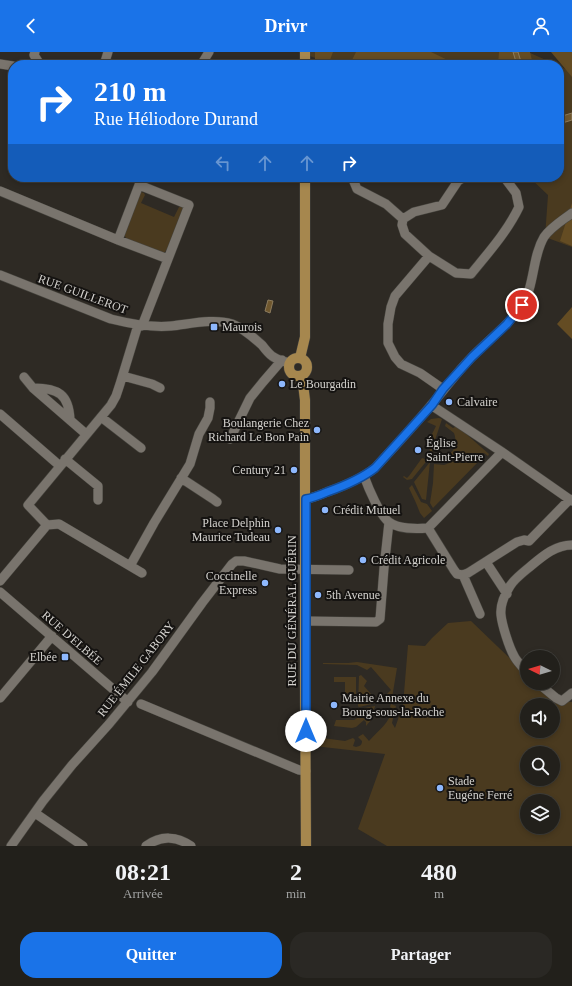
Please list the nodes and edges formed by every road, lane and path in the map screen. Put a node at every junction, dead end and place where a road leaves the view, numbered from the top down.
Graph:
1 (305, 182) edge
2 (354, 182) edge
3 (457, 182) edge
4 (508, 182) edge
5 (0, 191) edge
6 (572, 213) edge
7 (403, 219) junction
8 (118, 240) junction
9 (429, 256) junction
10 (168, 259) junction
11 (0, 275) edge
12 (140, 325) junction
13 (300, 358) junction
14 (285, 362) junction
15 (123, 376) junction
16 (302, 376) junction
17 (24, 377) dead end
18 (33, 388) junction
19 (160, 388) dead end
20 (443, 389) junction
21 (210, 402) dead end
22 (432, 405) junction
23 (0, 414) edge
24 (101, 417) junction
25 (70, 420) junction
26 (86, 434) junction
27 (230, 439) dead end
28 (140, 448) dead end
29 (502, 452) junction
30 (63, 462) junction
31 (364, 476) junction
32 (181, 478) junction
33 (306, 499) junction
34 (98, 500) dead end
35 (571, 500) edge
36 (217, 502) dead end
37 (389, 522) junction
38 (47, 525) junction
39 (428, 528) junction
40 (572, 545) edge
41 (486, 562) junction
42 (130, 566) junction
43 (305, 570) junction
44 (349, 570) dead end
45 (142, 573) dead end
46 (463, 575) junction
47 (0, 581) edge
48 (0, 592) edge
49 (507, 594) junction
50 (480, 614) dead end
51 (305, 621) junction
52 (52, 636) junction
53 (520, 664) edge
54 (546, 690) edge
55 (572, 693) edge
56 (0, 698) edge
57 (128, 702) junction
58 (141, 704) dead end
59 (306, 771) junction
60 (35, 812) junction
61 (11, 846) edge
62 (83, 846) edge
63 (146, 846) edge
64 (191, 846) edge
65 (306, 846) edge

1 - 13 main road
2 - 7 street
3 - 7 street
4 - 9 street
5 - 8 street
6 - 20 street
7 - 9 street
8 - 10 street
8 - 10 street
9 - 20 street
10 - 12 street
11 - 12 street, RUE GUILLEROT
12 - 14 street, RUE GUILLEROT
12 - 15 street
13 - 14 main road
13 - 16 main road
14 - 16 main road
14 - 27 street
15 - 19 street
15 - 24 street
16 - 33 main road, RUE DU GÉNÉRAL GUÉRIN
17 - 18 street
18 - 25 street
18 - 25 street
20 - 22 street
21 - 32 street
22 - 29 street
22 - 31 street
23 - 30 street
24 - 26 street
24 - 28 street
25 - 26 street
26 - 30 street
29 - 35 street
29 - 39 street
30 - 34 street
30 - 38 street
31 - 33 street
31 - 37 street
32 - 36 street
32 - 42 street
33 - 43 main road, RUE DU GÉNÉRAL GUÉRIN
35 - 41 street
37 - 39 street
37 - 51 street
38 - 42 street
38 - 47 street
39 - 46 street
40 - 49 street
41 - 46 street
41 - 49 street
42 - 45 street
43 - 44 street
43 - 51 main road, RUE DU GÉNÉRAL GUÉRIN
43 - 57 street, RUE ÉMILE GABORY
46 - 50 street
48 - 52 street, RUE D'ELBÉE
49 - 53 street
51 - 59 main road, RUE DU GÉNÉRAL GUÉRIN
52 - 56 street
52 - 57 street, RUE D'ELBÉE
54 - 55 street
57 - 60 street, RUE ÉMILE GABORY
58 - 59 street
59 - 65 main road, RUE DU GÉNÉRAL GUÉRIN
60 - 61 street, RUE ÉMILE GABORY
60 - 62 street
63 - 64 street

